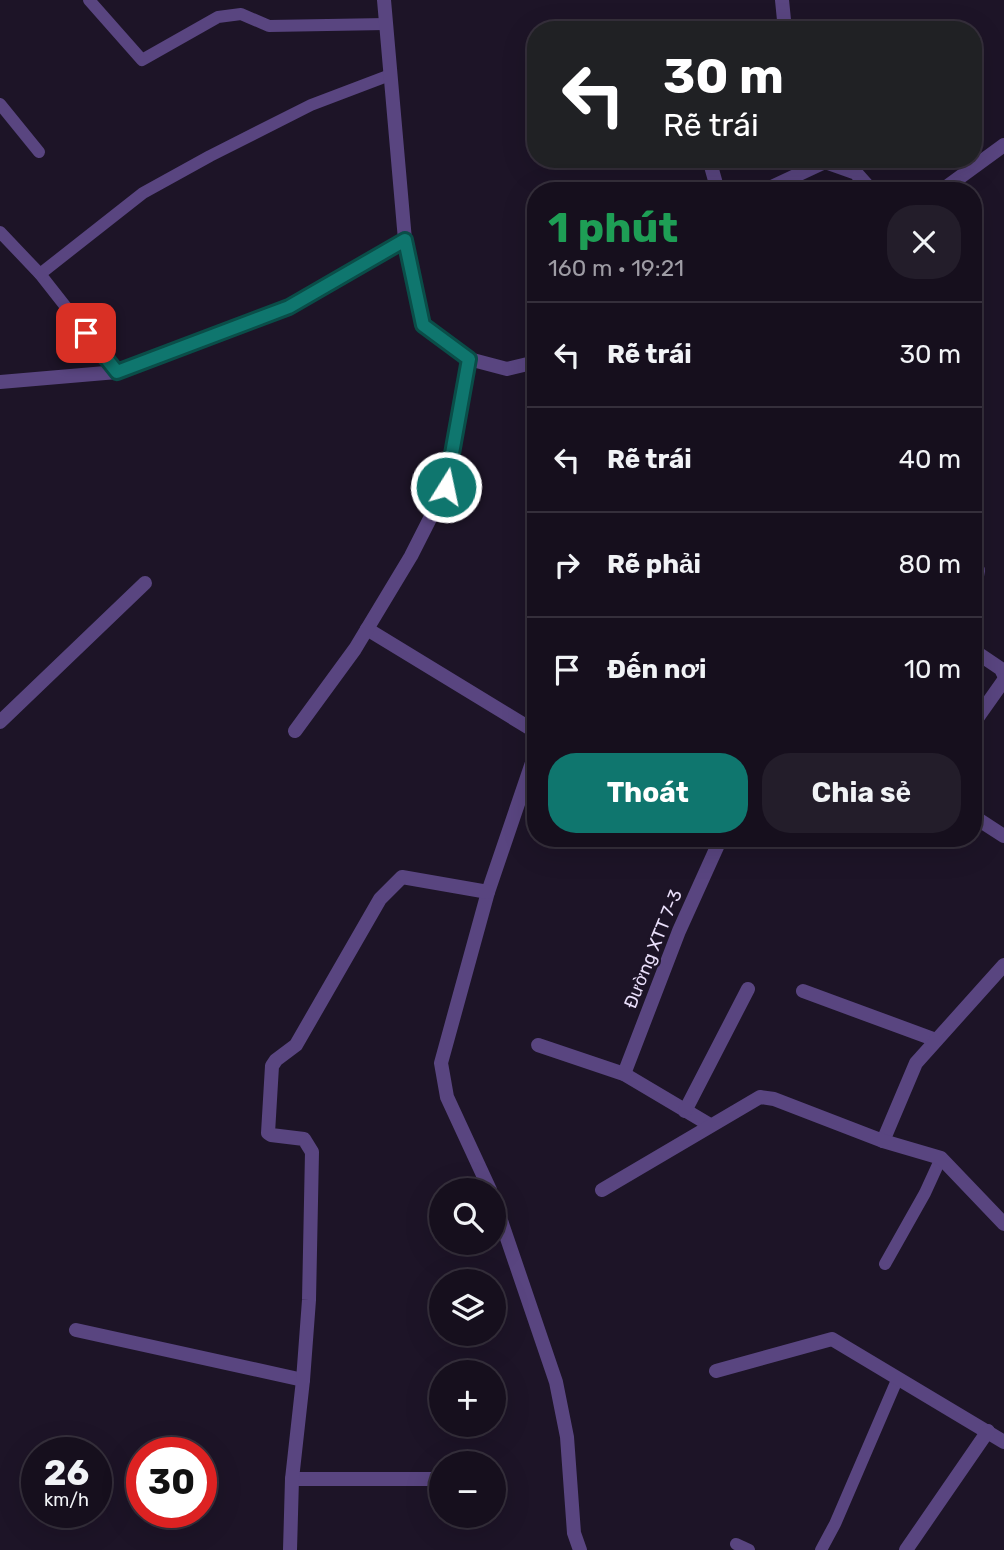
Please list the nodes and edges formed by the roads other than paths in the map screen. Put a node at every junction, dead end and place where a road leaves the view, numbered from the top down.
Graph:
1 (89, 0) edge
2 (384, 0) edge
3 (782, 0) edge
4 (784, 21) edge
5 (386, 24) junction
6 (390, 75) junction
7 (0, 104) edge
8 (1004, 145) edge
9 (39, 152) dead end
10 (982, 161) edge
11 (811, 168) edge
12 (844, 168) edge
13 (972, 168) edge
14 (782, 182) edge
15 (864, 182) edge
16 (953, 182) edge
17 (0, 232) edge
18 (405, 240) junction
19 (40, 274) junction
20 (469, 359) junction
21 (527, 364) edge
22 (117, 372) junction
23 (0, 382) edge
24 (145, 583) dead end
25 (367, 629) junction
26 (982, 656) edge
27 (1004, 678) edge
28 (982, 711) edge
29 (0, 722) edge
30 (527, 727) edge
31 (295, 731) dead end
32 (527, 777) edge
33 (982, 822) edge
34 (1004, 836) edge
35 (717, 847) edge
36 (488, 892) junction
37 (1004, 965) edge
38 (748, 989) dead end
39 (803, 991) dead end
40 (936, 1040) junction
41 (538, 1045) dead end
42 (624, 1074) junction
43 (685, 1111) junction
44 (710, 1125) junction
45 (883, 1141) junction
46 (942, 1158) junction
47 (484, 1178) edge
48 (602, 1191) dead end
49 (1004, 1224) edge
50 (506, 1235) edge
51 (885, 1264) dead end
52 (76, 1330) dead end
53 (716, 1371) dead end
54 (303, 1380) junction
55 (897, 1380) junction
56 (988, 1431) junction
57 (1004, 1442) edge
58 (292, 1479) junction
59 (429, 1479) edge
60 (736, 1544) dead end
61 (290, 1550) edge
62 (580, 1550) edge
63 (749, 1550) edge
64 (821, 1550) edge
65 (906, 1550) edge

1 - 5 lane
2 - 5 street
3 - 4 street
5 - 6 street
6 - 18 street
6 - 19 lane
7 - 9 lane
8 - 10 street
11 - 14 street
12 - 15 street
13 - 16 street
17 - 19 lane
18 - 20 street
18 - 22 street
19 - 22 lane
20 - 21 street
20 - 25 street
22 - 23 street
24 - 29 street
25 - 30 street
25 - 31 street
26 - 27 street
27 - 28 street
32 - 36 street
33 - 34 street
35 - 42 street, Đường XTT 7-3
36 - 47 street
36 - 54 street
37 - 40 street
38 - 43 street
39 - 40 street
40 - 45 street
41 - 42 street
42 - 43 street
43 - 44 street
44 - 45 street
44 - 48 street
45 - 46 street
46 - 49 street
46 - 51 lane
50 - 62 street
52 - 54 street
53 - 55 street
54 - 58 street
55 - 56 street
55 - 64 lane
56 - 57 street
56 - 65 street
58 - 59 street
58 - 61 street
60 - 63 lane

